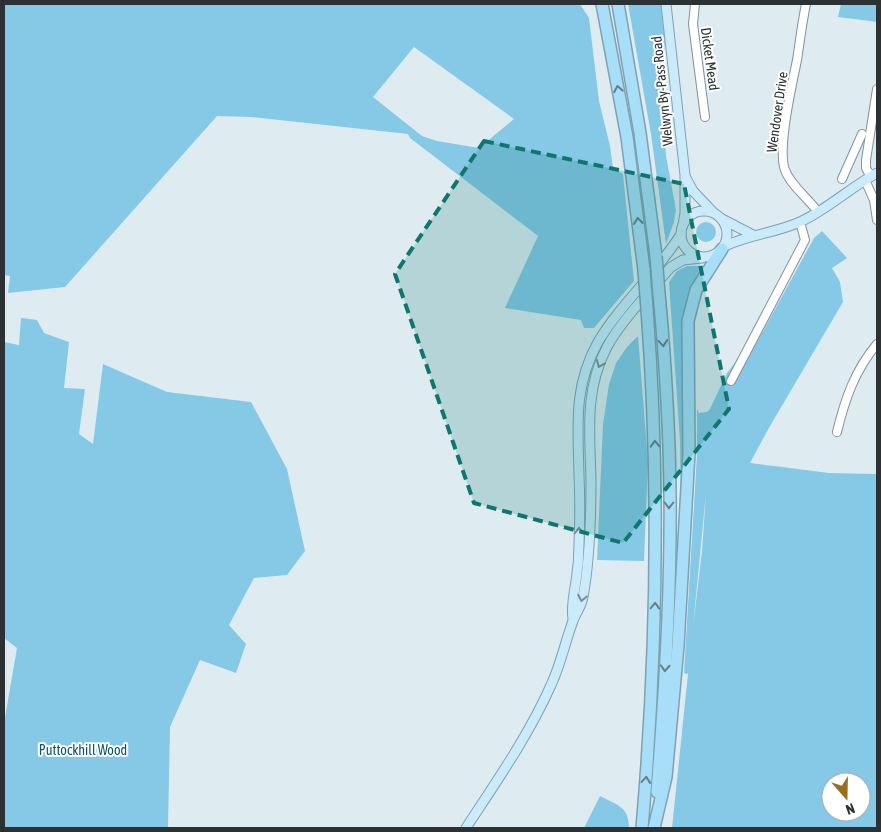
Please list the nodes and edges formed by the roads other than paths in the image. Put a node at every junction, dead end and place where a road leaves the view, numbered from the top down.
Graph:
1 (602, 4) edge
2 (618, 4) edge
3 (666, 4) edge
4 (695, 4) edge
5 (806, 4) edge
6 (877, 89) edge
7 (876, 112) edge
8 (706, 117) dead end
9 (862, 134) dead end
10 (857, 144) junction
11 (868, 147) junction
12 (685, 175) junction
13 (871, 177) edge
14 (842, 179) dead end
15 (713, 212) junction
16 (818, 212) junction
17 (721, 219) junction
18 (877, 220) edge
19 (800, 222) junction
20 (682, 230) junction
21 (753, 235) junction
22 (723, 247) junction
23 (702, 258) junction
24 (877, 344) edge
25 (730, 381) dead end
26 (837, 432) dead end
27 (573, 619) junction
28 (466, 828) edge
29 (642, 828) edge
30 (654, 828) edge

29 -> 1 highway, bridge
2 -> 30 highway, bridge
3 - 12 main road, Welwyn By-Pass Road
4 - 8 street, Dicket Mead
5 - 16 street, Wendover Drive
6 - 7 street
7 - 11 street
9 - 10 street
10 - 11 street
10 - 14 street
11 - 13 street
12 - 15 main road, Welwyn By-Pass Road
12 - 20 main road, Welwyn By-Pass Road
13 - 16 main road
13 - 18 street
15 - 17 main road
15 - 20 main road
16 - 19 main road
17 - 21 main road
17 - 22 main road
19 - 21 main road
19 - 25 street
20 - 23 main road
27 -> 20 main road
21 - 22 main road
22 - 23 main road
22 - 30 highway
23 -> 27 main road
24 - 26 street
27 - 28 main road

